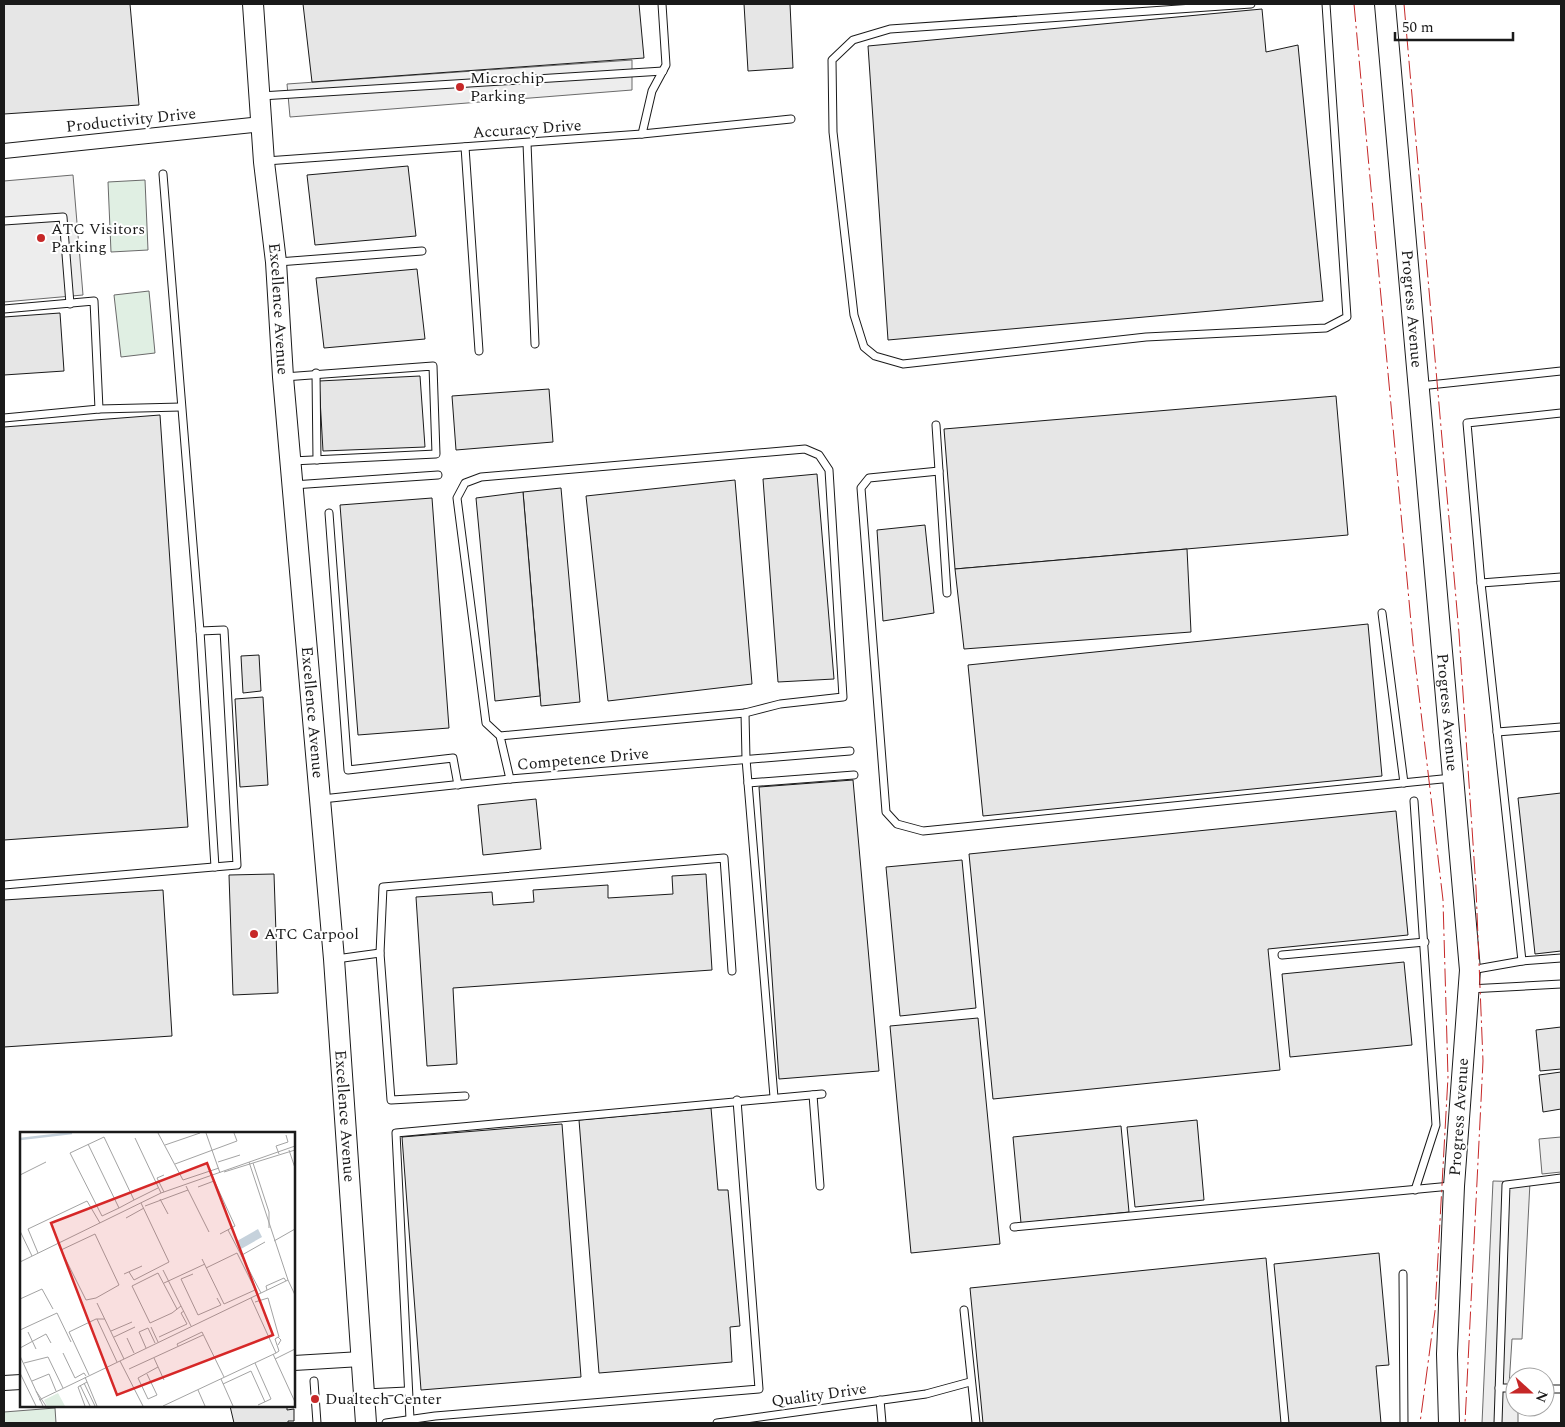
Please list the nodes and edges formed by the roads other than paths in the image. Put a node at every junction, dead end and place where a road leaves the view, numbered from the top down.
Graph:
1 (253, 4) edge
2 (662, 4) edge
3 (1251, 4) edge
4 (1326, 4) edge
5 (1385, 4) edge
6 (663, 71) junction
7 (260, 96) junction
8 (791, 119) dead end
9 (262, 124) junction
10 (642, 134) junction
11 (527, 143) junction
12 (465, 147) junction
13 (4, 152) edge
14 (264, 162) junction
15 (163, 174) dead end
16 (4, 221) edge
17 (422, 251) dead end
18 (276, 262) junction
19 (70, 304) junction
20 (4, 309) edge
21 (535, 344) dead end
22 (479, 351) dead end
23 (1561, 371) edge
24 (316, 373) junction
25 (283, 377) junction
26 (1419, 386) junction
27 (181, 407) junction
28 (99, 409) junction
29 (1561, 414) edge
30 (4, 418) edge
31 (936, 425) dead end
32 (317, 460) junction
33 (292, 461) junction
34 (939, 472) junction
35 (438, 474) dead end
36 (293, 485) junction
37 (329, 514) dead end
38 (1561, 577) edge
39 (1481, 583) junction
40 (947, 594) dead end
41 (1382, 613) dead end
42 (200, 631) junction
43 (745, 713) junction
44 (1561, 727) edge
45 (1497, 732) junction
46 (500, 736) junction
47 (850, 751) dead end
48 (746, 759) junction
49 (854, 775) dead end
50 (1453, 778) junction
51 (510, 779) junction
52 (748, 783) junction
53 (1404, 783) junction
54 (458, 785) junction
55 (319, 800) junction
56 (1414, 801) dead end
57 (215, 867) junction
58 (4, 885) edge
59 (1425, 942) junction
60 (380, 953) junction
61 (1282, 955) dead end
62 (1561, 958) edge
63 (334, 959) junction
64 (1522, 961) junction
65 (732, 971) dead end
66 (1470, 979) junction
67 (1561, 984) edge
68 (822, 1094) dead end
69 (813, 1095) junction
70 (465, 1096) dead end
71 (774, 1097) junction
72 (737, 1100) junction
73 (1561, 1178) edge
74 (820, 1186) dead end
75 (1454, 1186) junction
76 (1415, 1190) junction
77 (1014, 1227) dead end
78 (1403, 1274) dead end
79 (964, 1310) dead end
80 (361, 1359) junction
81 (295, 1364) edge
82 (314, 1381) dead end
83 (20, 1382) edge
84 (970, 1382) junction
85 (4, 1383) edge
86 (1499, 1388) junction
87 (1505, 1388) edge
88 (407, 1391) junction
89 (363, 1394) junction
90 (880, 1400) junction
91 (410, 1419) junction
92 (317, 1423) edge
93 (366, 1423) edge
94 (386, 1423) edge
95 (717, 1423) edge
96 (729, 1423) edge
97 (882, 1423) edge
98 (976, 1423) edge
99 (1404, 1423) edge
100 (1449, 1423) edge
101 (1498, 1423) edge

1 - 7 street, Excellence Avenue
2 - 6 lane
3 - 4 lane
5 - 26 street, Progress Avenue
6 - 7 lane
6 - 10 lane
7 - 9 street, Excellence Avenue
8 - 10 lane, Accuracy Drive
9 - 13 street, Productivity Drive
9 - 14 street, Excellence Avenue
10 - 11 lane, Accuracy Drive
11 - 12 lane, Accuracy Drive
11 - 21 lane
12 - 14 lane, Accuracy Drive
12 - 22 lane
14 - 18 street, Excellence Avenue
15 - 27 lane
16 - 19 lane
17 - 18 lane
18 - 25 street, Excellence Avenue
19 - 20 lane
19 - 28 lane
23 - 26 lane
24 - 25 lane
24 - 32 lane
24 - 32 lane
25 - 33 street, Excellence Avenue
26 - 50 street, Progress Avenue
27 - 28 lane
27 - 42 lane
28 - 30 lane
29 - 39 lane
31 - 34 lane
32 - 33 lane
33 - 36 street, Excellence Avenue
34 - 40 lane
34 - 53 lane
35 - 36 lane
36 - 55 street, Excellence Avenue
37 - 54 lane
38 - 39 lane
39 - 45 lane
41 - 53 lane
42 - 57 lane
42 - 57 lane
43 - 46 lane
43 - 46 lane
43 - 48 lane
44 - 45 lane
45 - 64 lane
46 - 51 lane
47 - 48 lane, Competence Drive
48 - 51 lane, Competence Drive
48 - 52 lane
49 - 52 lane
50 - 53 lane
50 - 66 street, Progress Avenue
51 - 54 lane, Competence Drive
52 - 71 lane
54 - 55 lane, Competence Drive
55 - 63 street, Excellence Avenue
56 - 59 lane
57 - 58 lane
59 - 61 lane
59 - 76 lane
60 - 63 lane
60 - 65 lane
60 - 70 lane
62 - 64 lane
63 - 80 street, Excellence Avenue
64 - 66 lane
66 - 67 lane
66 - 75 street, Progress Avenue
68 - 69 lane
69 - 71 lane
69 - 74 lane
71 - 72 lane
72 - 88 lane
72 - 91 lane
73 - 86 lane
75 - 76 lane
75 - 100 street, Progress Avenue
76 - 77 lane
78 - 99 lane
79 - 84 lane
80 - 81 street
80 - 89 street, Excellence Avenue
82 - 92 lane
83 - 85 street
84 - 90 lane, Quality Drive
84 - 98 lane
86 - 87 lane
86 - 101 lane
88 - 89 lane
88 - 91 lane
89 - 93 street, Excellence Avenue
90 - 96 lane, Quality Drive
90 - 97 lane
91 - 94 lane
95 - 96 lane, Quality Drive

